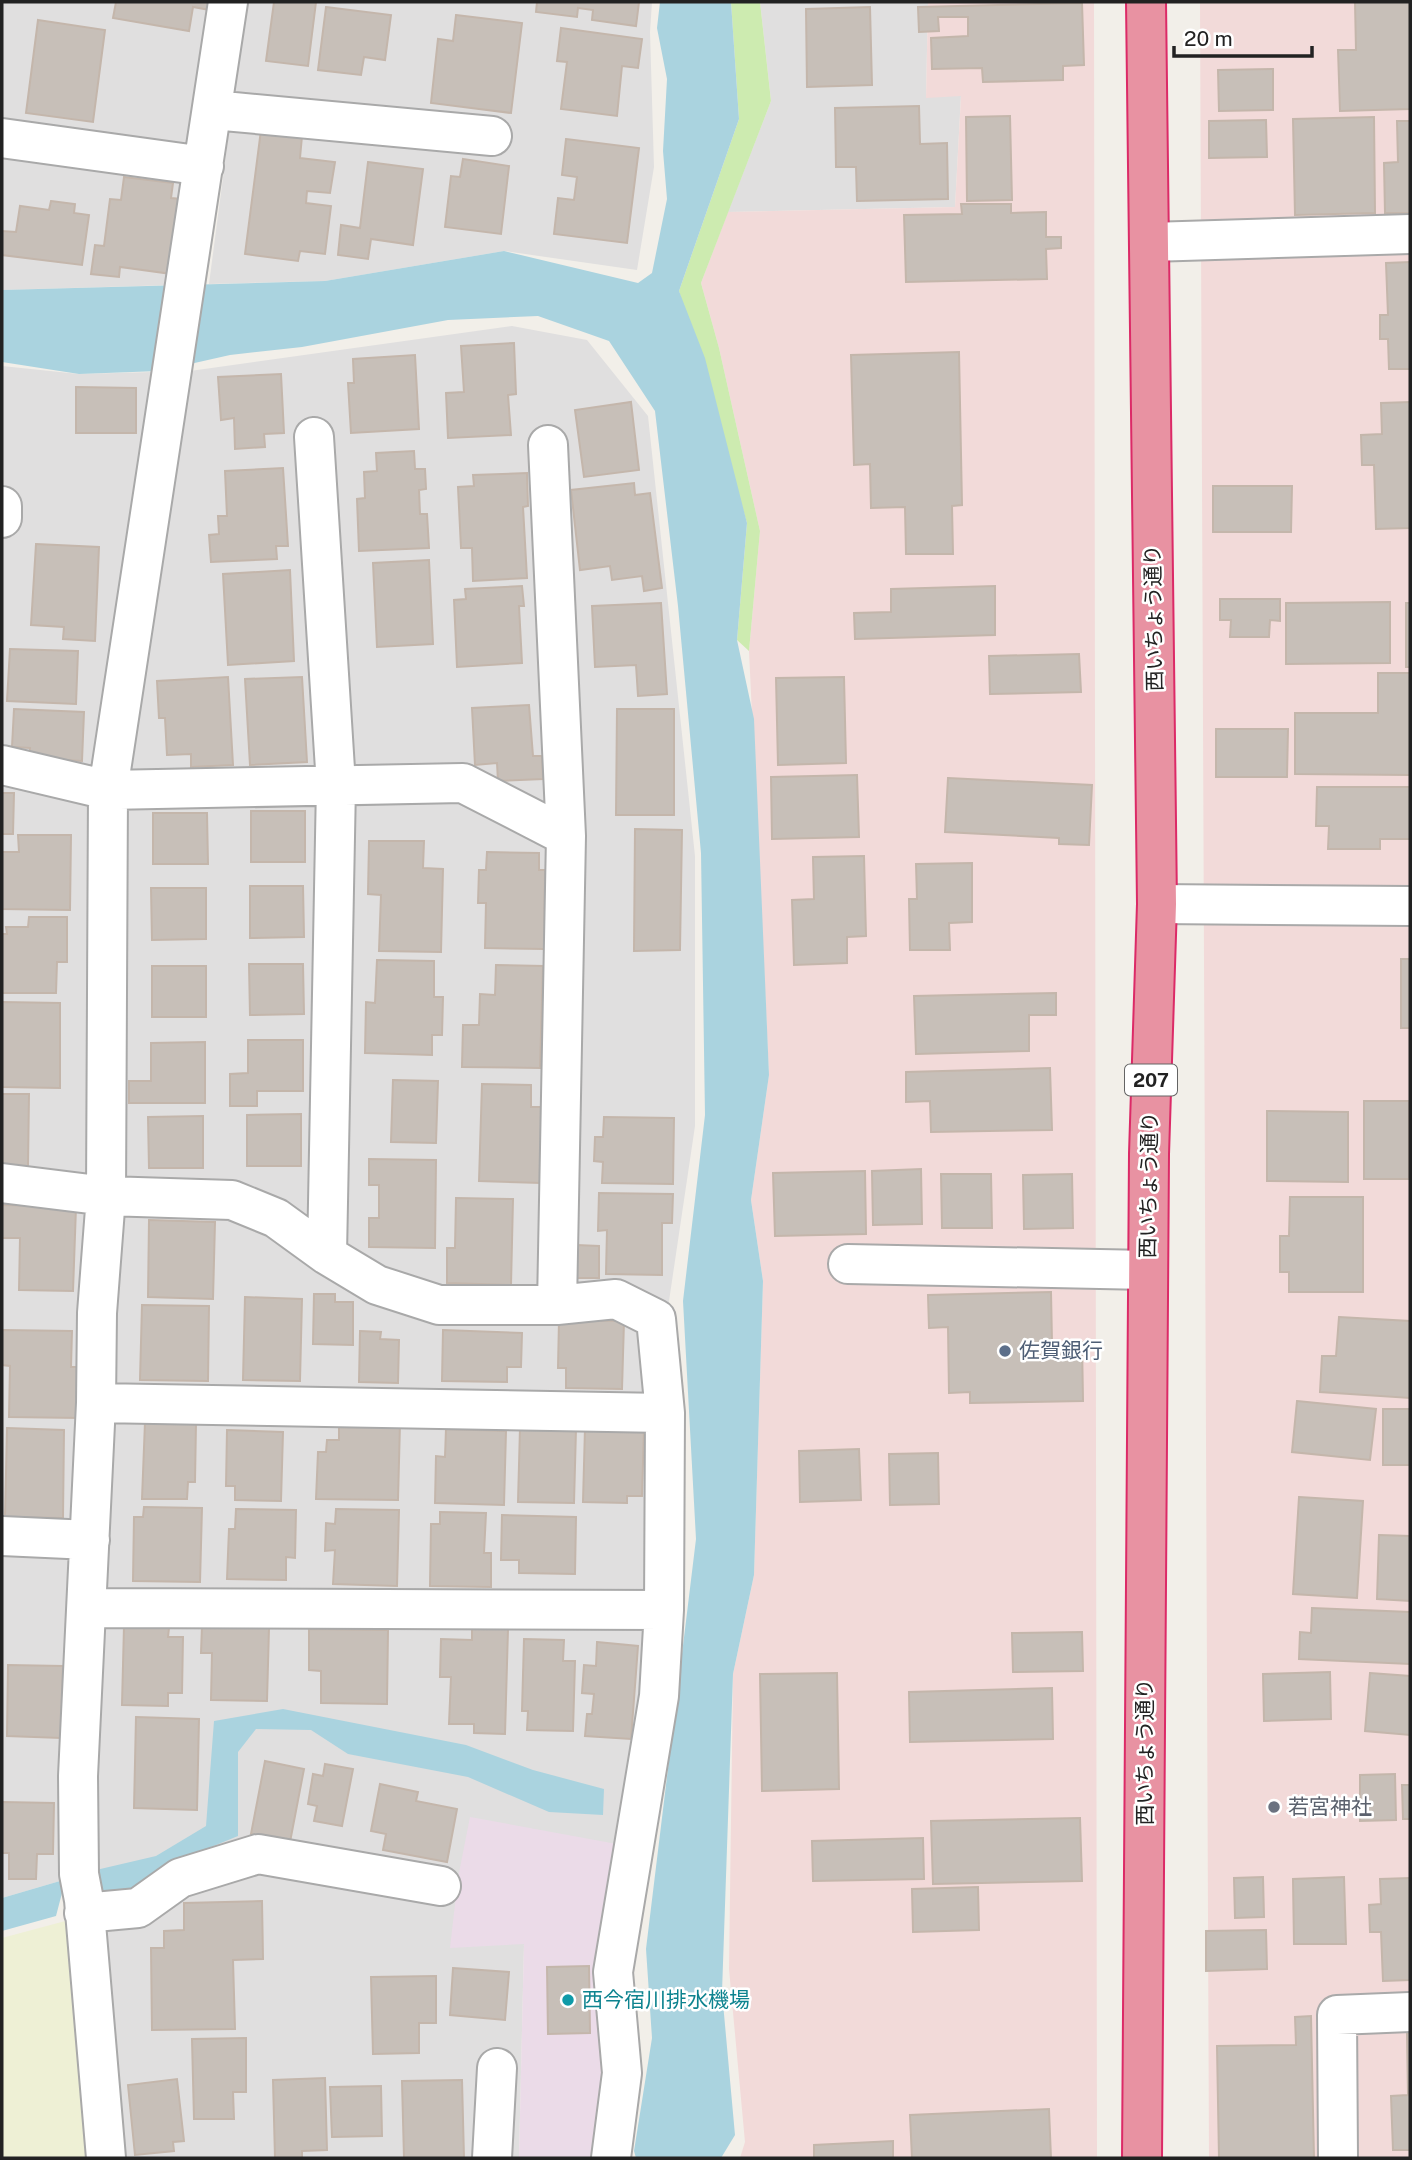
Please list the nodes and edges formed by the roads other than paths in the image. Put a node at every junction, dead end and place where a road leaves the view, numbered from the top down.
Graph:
1 (228, 2) edge
2 (1146, 2) edge
3 (213, 110) junction
4 (492, 136) dead end
5 (2, 138) edge
6 (204, 166) junction
7 (1410, 234) edge
8 (1150, 243) junction
9 (314, 437) dead end
10 (548, 445) dead end
11 (2, 506) edge
12 (2, 518) edge
13 (2, 765) edge
14 (337, 785) junction
15 (108, 790) junction
16 (566, 836) junction
17 (1157, 904) junction
18 (1410, 906) edge
19 (2, 1183) edge
20 (106, 1196) junction
21 (327, 1255) junction
22 (848, 1264) dead end
23 (1148, 1270) junction
24 (557, 1305) junction
25 (96, 1403) junction
26 (664, 1413) junction
27 (2, 1536) edge
28 (90, 1540) junction
29 (87, 1608) junction
30 (664, 1611) junction
31 (441, 1886) dead end
32 (82, 1895) junction
33 (1410, 2012) edge
34 (497, 2068) dead end
35 (106, 2158) edge
36 (492, 2158) edge
37 (611, 2158) edge
38 (1142, 2158) edge
39 (1338, 2158) edge

1 - 3 street
2 - 8 highway, 西いちょう通り / 207
3 - 4 street
3 - 6 street
5 - 6 street
6 - 15 street
7 - 8 street
8 - 17 highway, 西いちょう通り / 207
9 - 14 street
10 - 16 street
11 - 12 street
13 - 15 street
14 - 15 street
14 - 16 street
14 - 21 street
15 - 20 street
16 - 24 street
17 - 18 street
17 - 23 highway, 西いちょう通り / 207
19 - 20 street
20 - 21 street
20 - 25 street
21 - 24 street
22 - 23 street
23 - 38 highway, 西いちょう通り / 207
24 - 26 street
25 - 26 street
25 - 28 street
26 - 30 street
27 - 28 street
28 - 29 street
29 - 30 street
29 - 32 street
30 - 37 street
31 - 32 street
32 - 35 street
33 - 39 street
34 - 36 street

